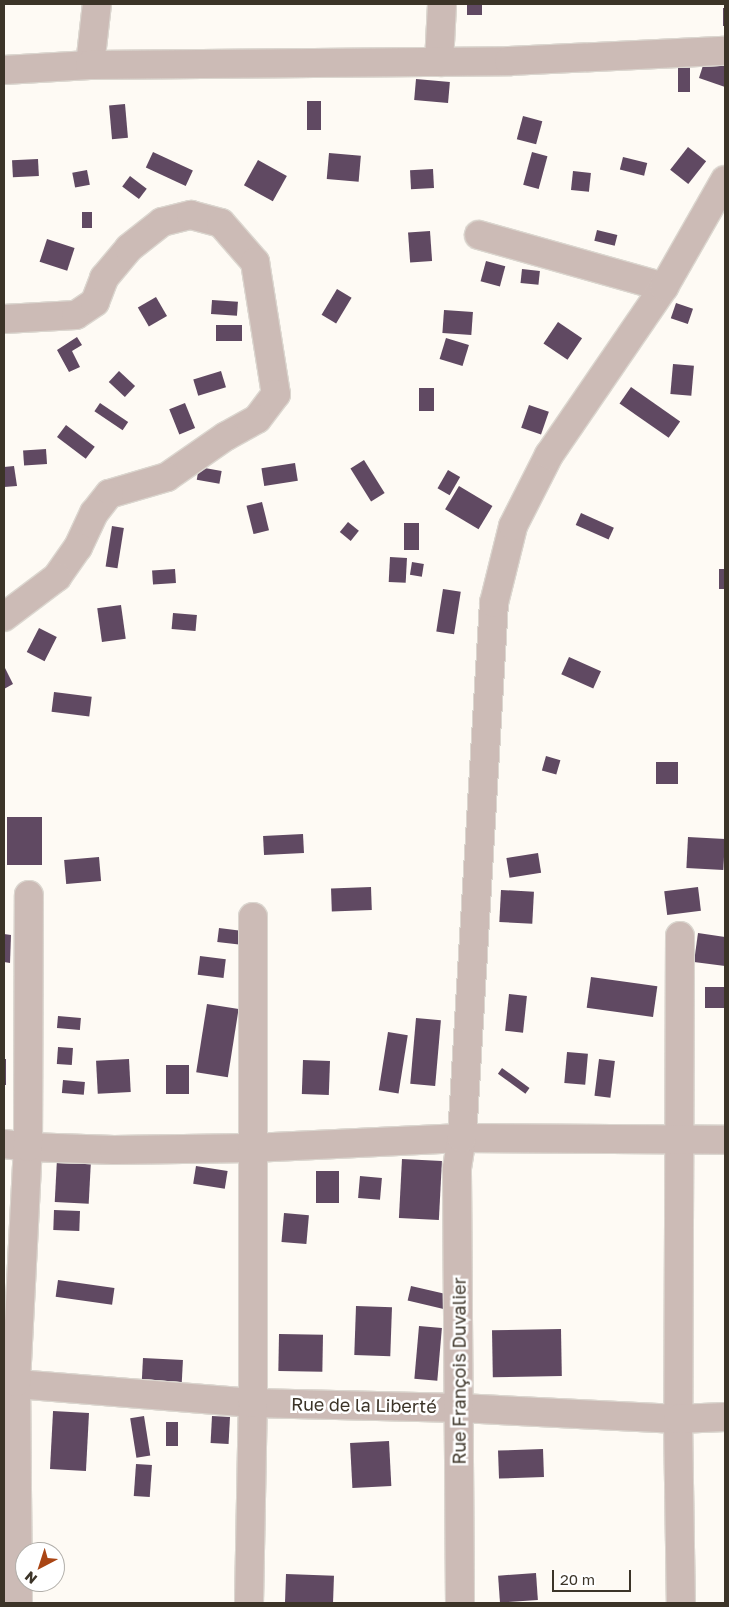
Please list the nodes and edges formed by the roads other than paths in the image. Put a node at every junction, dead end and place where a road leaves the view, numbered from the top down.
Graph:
1 (97, 4) edge
2 (442, 4) edge
3 (725, 52) edge
4 (439, 62) junction
5 (90, 65) junction
6 (4, 70) edge
7 (723, 190) edge
8 (479, 235) dead end
9 (664, 287) junction
10 (4, 319) edge
11 (4, 617) edge
12 (29, 895) dead end
13 (253, 917) dead end
14 (680, 936) dead end
15 (462, 1138) junction
16 (678, 1140) junction
17 (725, 1140) edge
18 (16, 1146) edge
19 (252, 1148) junction
20 (10, 1382) edge
21 (253, 1403) junction
22 (460, 1408) junction
23 (725, 1417) edge
24 (678, 1418) junction
25 (18, 1603) edge
26 (249, 1603) edge
27 (460, 1603) edge
28 (681, 1603) edge

1 - 5 street
2 - 4 street
3 - 4 street
4 - 5 street
5 - 6 street
7 - 9 street, Rue François Duvalier
8 - 9 street
9 - 15 street, Rue François Duvalier
10 - 11 street
12 - 18 street
13 - 19 street
14 - 16 street
15 - 16 street
15 - 19 street
15 - 22 street, Rue François Duvalier
16 - 17 street
16 - 24 street
18 - 19 street
18 - 20 street
19 - 21 street
20 - 21 street, Rue de la Liberté
20 - 25 street
21 - 22 street, Rue de la Liberté
21 - 26 street
22 - 24 street, Rue de la Liberté
22 - 27 street, Rue François Duvalier
23 - 24 street, Rue de la Liberté
24 - 28 street

